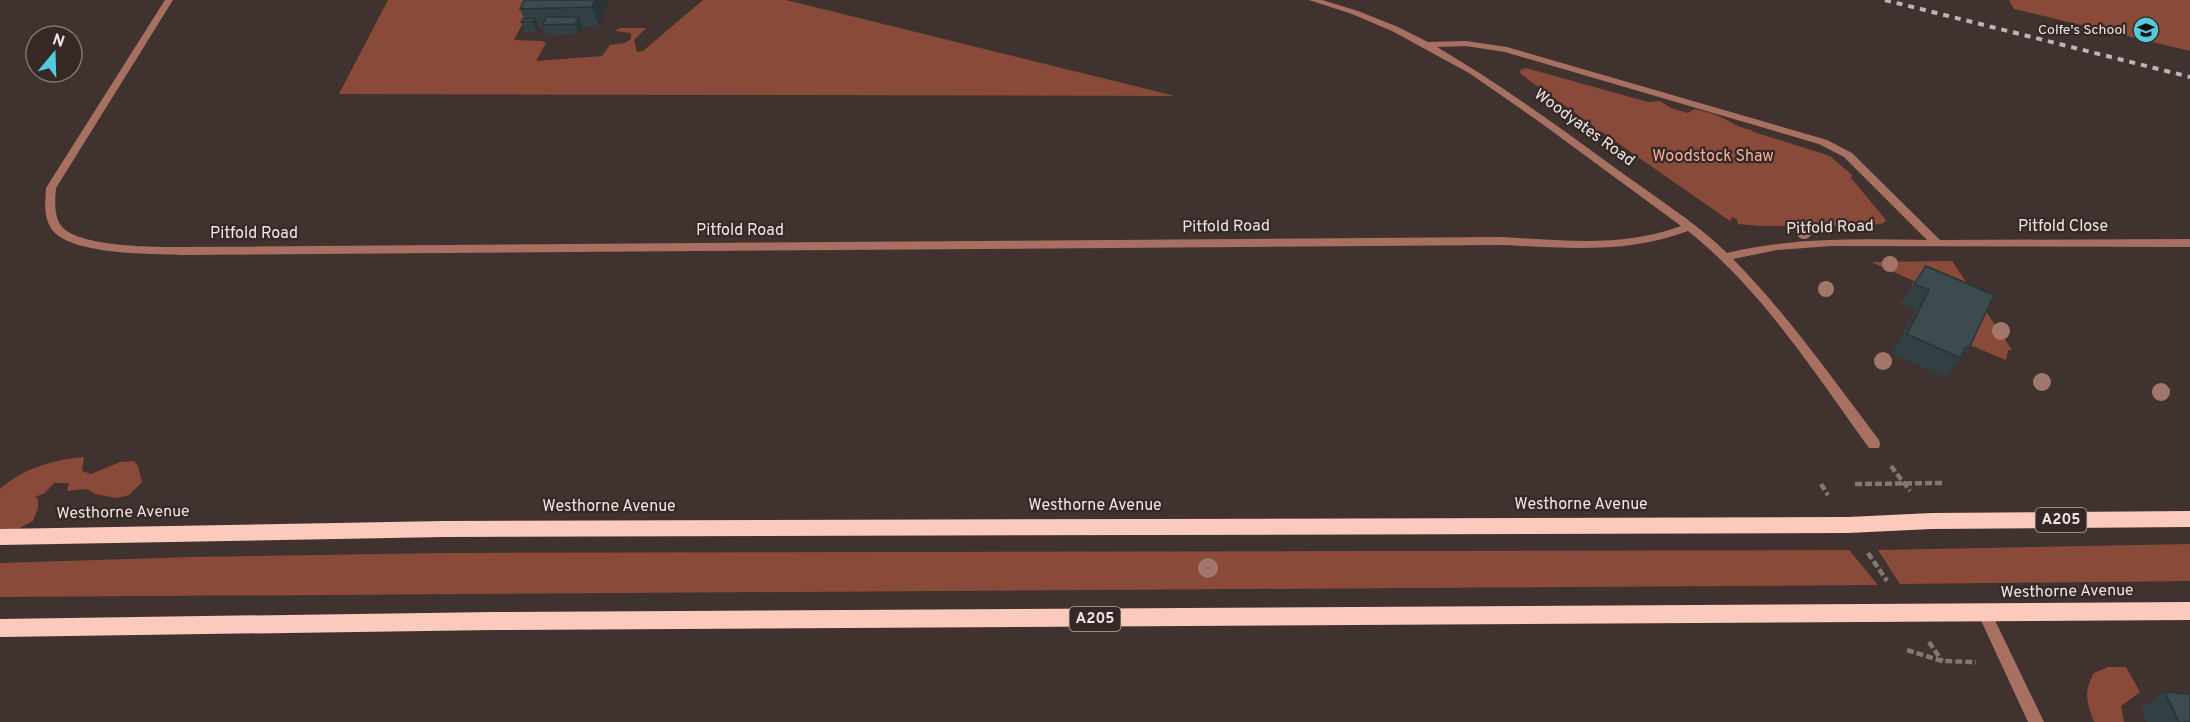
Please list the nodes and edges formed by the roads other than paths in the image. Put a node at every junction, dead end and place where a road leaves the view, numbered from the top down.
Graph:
1 (169, 0) edge
2 (1313, 0) edge
3 (1426, 45) junction
4 (1688, 226) junction
5 (1937, 243) junction
6 (2190, 243) edge
7 (1725, 256) junction
8 (1874, 444) dead end
9 (2190, 519) edge
10 (0, 537) edge
11 (2190, 611) edge
12 (1985, 614) junction
13 (0, 628) edge
14 (2036, 722) edge

1 - 4 street, Pitfold Road
2 - 3 street, Woodyates Road
3 - 4 street, Woodyates Road
3 - 5 street, Woodyates Road
4 - 7 street, Woodyates Road
5 - 6 street, Pitfold Close
5 - 7 street, Pitfold Road
7 - 8 street, Woodyates Road
9 - 10 highway, Westhorne Avenue / A205
11 - 12 highway, Westhorne Avenue / A205
12 - 13 highway, Westhorne Avenue / A205
12 - 14 street

